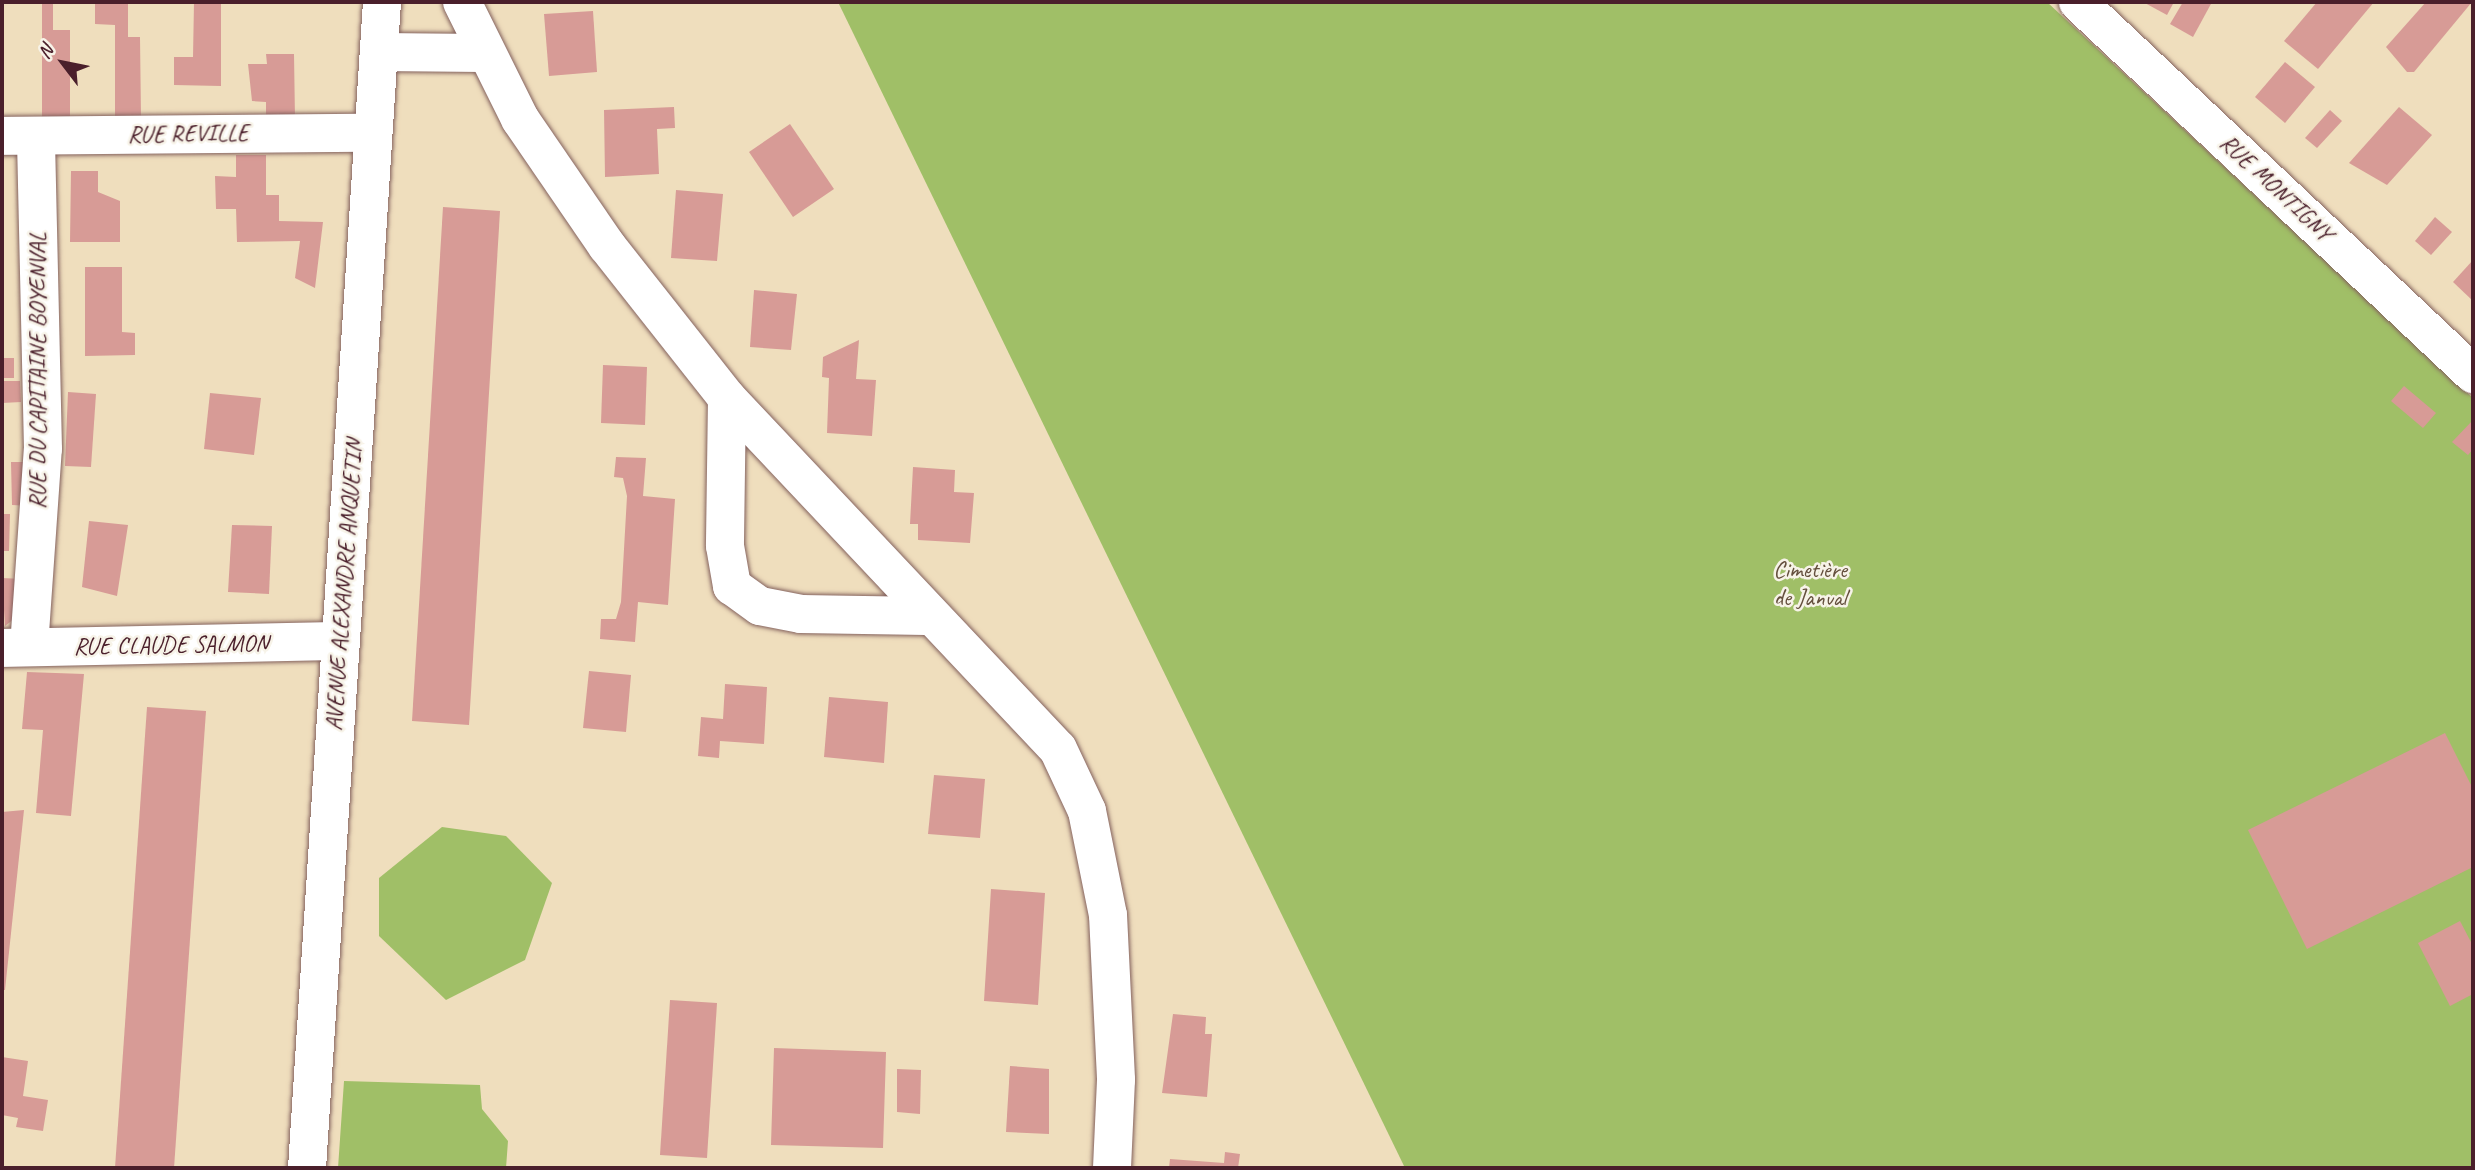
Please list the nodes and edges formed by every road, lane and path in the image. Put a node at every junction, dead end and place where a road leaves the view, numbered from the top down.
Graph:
1 (382, 2) edge
2 (462, 2) edge
3 (2078, 2) edge
4 (379, 52) junction
5 (483, 53) junction
6 (373, 133) junction
7 (19, 136) edge
8 (2473, 374) edge
9 (727, 398) junction
10 (926, 616) junction
11 (340, 641) junction
12 (16, 647) edge
13 (307, 1168) edge
14 (1112, 1168) edge

1 - 4 street, AVENUE ALEXANDRE ANQUETIN
2 - 5 street
3 - 8 street, RUE MONTIGNY
4 - 5 street
4 - 6 street, AVENUE ALEXANDRE ANQUETIN
5 - 9 street
6 - 7 street, RUE REVILLE
6 - 11 street, AVENUE ALEXANDRE ANQUETIN
7 - 12 street, RUE DU CAPITAINE BOYENVAL
9 - 10 street
9 - 10 street
10 - 14 street
11 - 12 street, RUE CLAUDE SALMON
11 - 13 street, AVENUE ALEXANDRE ANQUETIN

